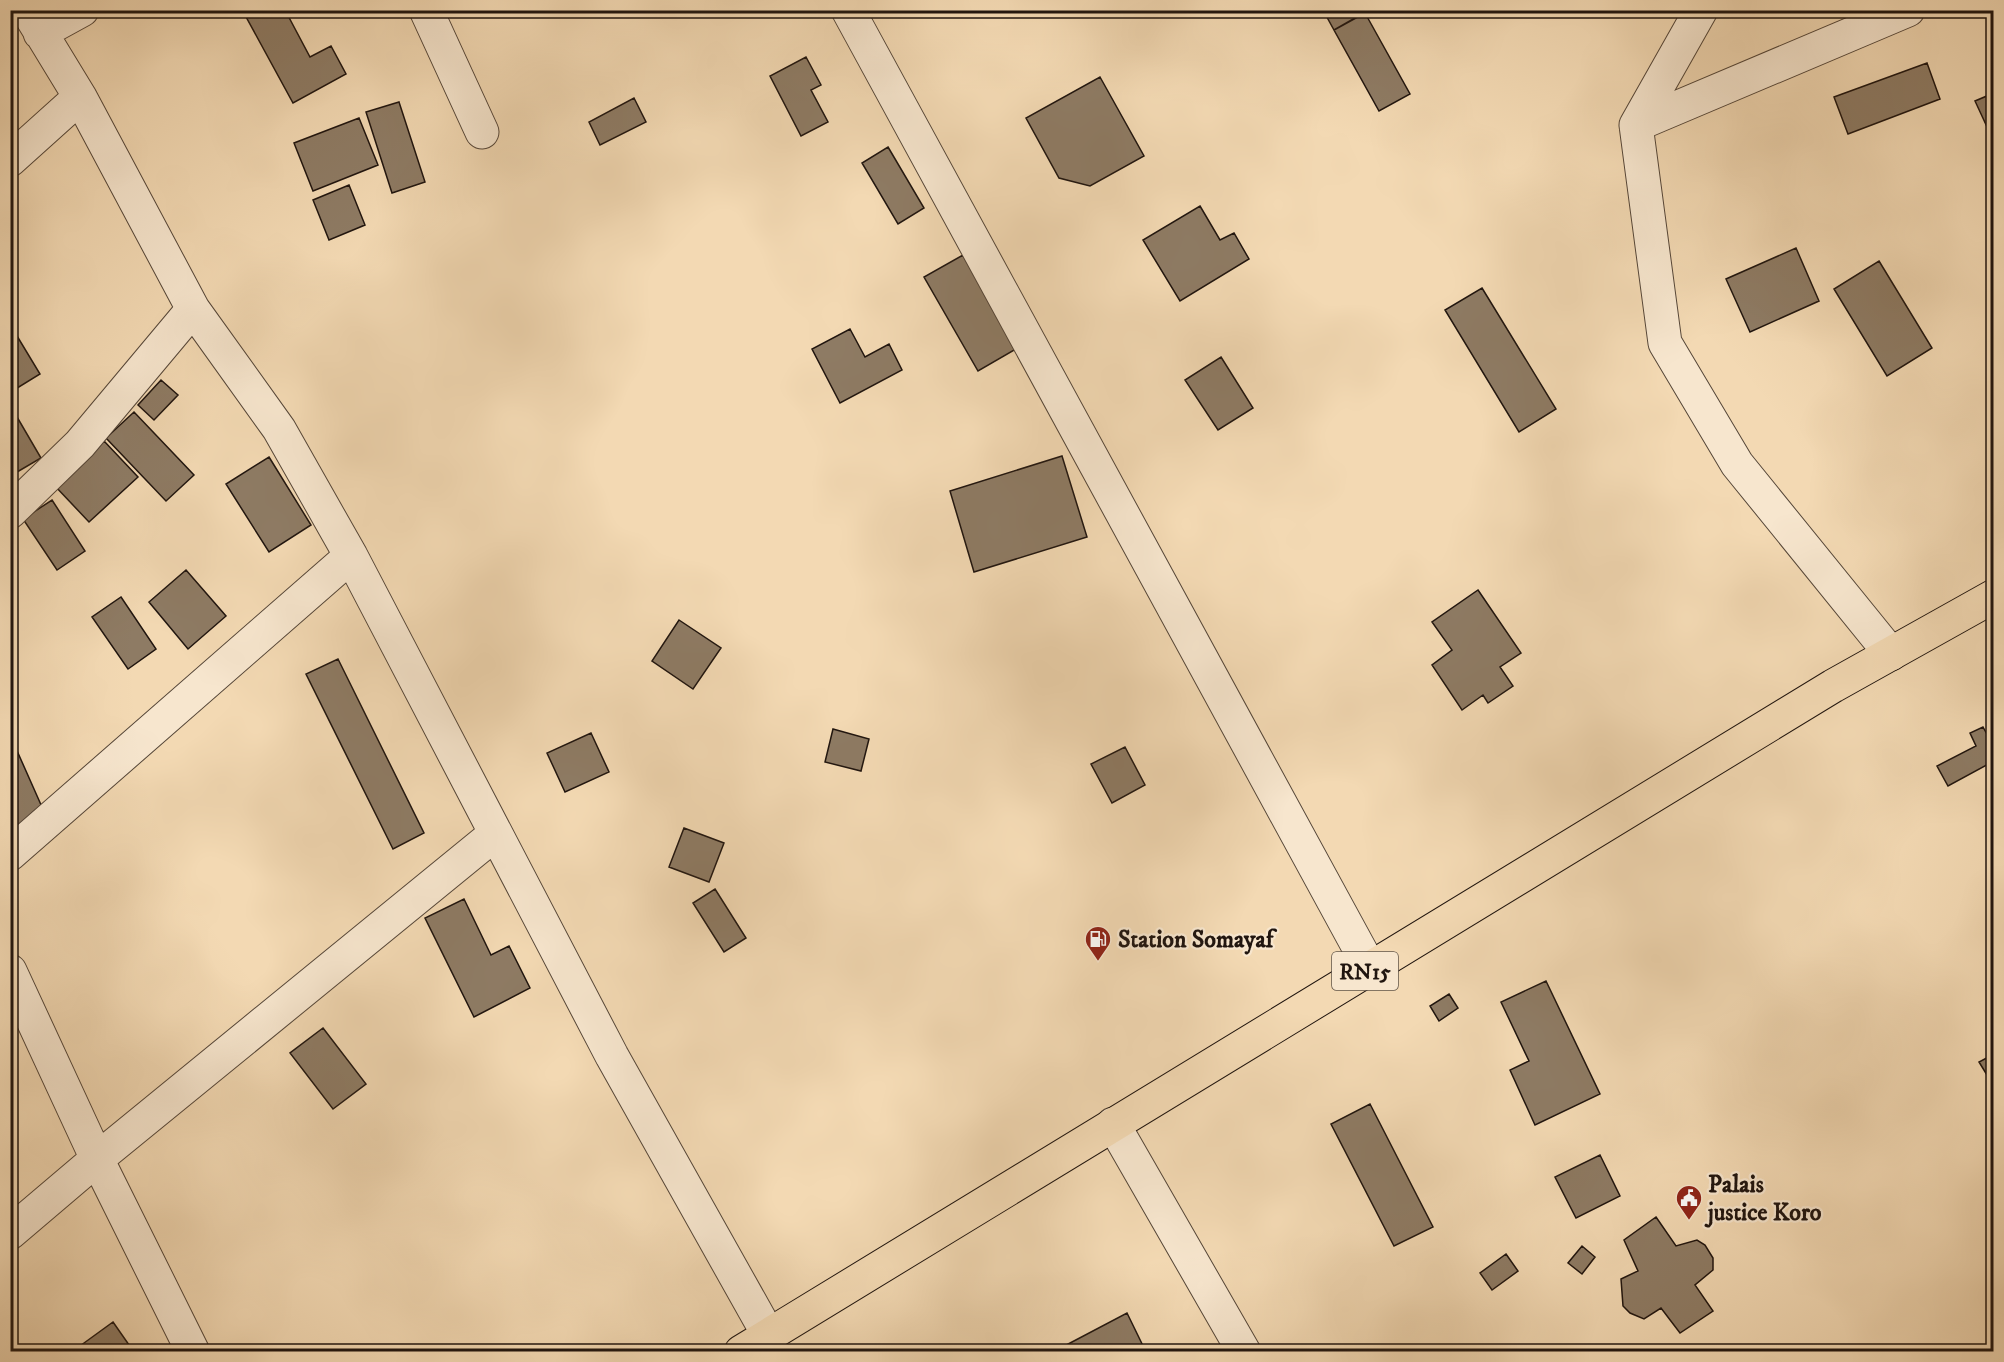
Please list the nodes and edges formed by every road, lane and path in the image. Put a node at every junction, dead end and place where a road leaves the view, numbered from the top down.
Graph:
1 (82, 10) edge
2 (426, 10) edge
3 (848, 10) edge
4 (1701, 10) edge
5 (1908, 10) edge
6 (34, 22) edge
7 (80, 97) junction
8 (1636, 124) junction
9 (482, 132) dead end
10 (10, 160) edge
11 (193, 309) junction
12 (10, 512) edge
13 (351, 556) junction
14 (1994, 596) edge
15 (1891, 654) junction
16 (495, 834) junction
17 (10, 854) edge
18 (1370, 968) junction
19 (10, 971) edge
20 (1113, 1124) junction
21 (97, 1159) junction
22 (10, 1233) edge
23 (768, 1334) junction
24 (193, 1352) edge
25 (741, 1352) edge
26 (1244, 1352) edge

1 - 6 street
2 - 9 street
3 - 18 street
4 - 8 street
5 - 8 street
6 - 7 street
7 - 10 street
7 - 11 street
8 - 15 street
11 - 12 street
11 - 13 street
13 - 16 street
13 - 17 street
14 - 15 main road, RN15
15 - 18 main road, RN15
16 - 21 street
16 - 23 street
18 - 20 main road, RN15
19 - 21 street
20 - 23 main road, RN15
20 - 26 street
21 - 22 street
21 - 24 street
23 - 25 main road, RN15

